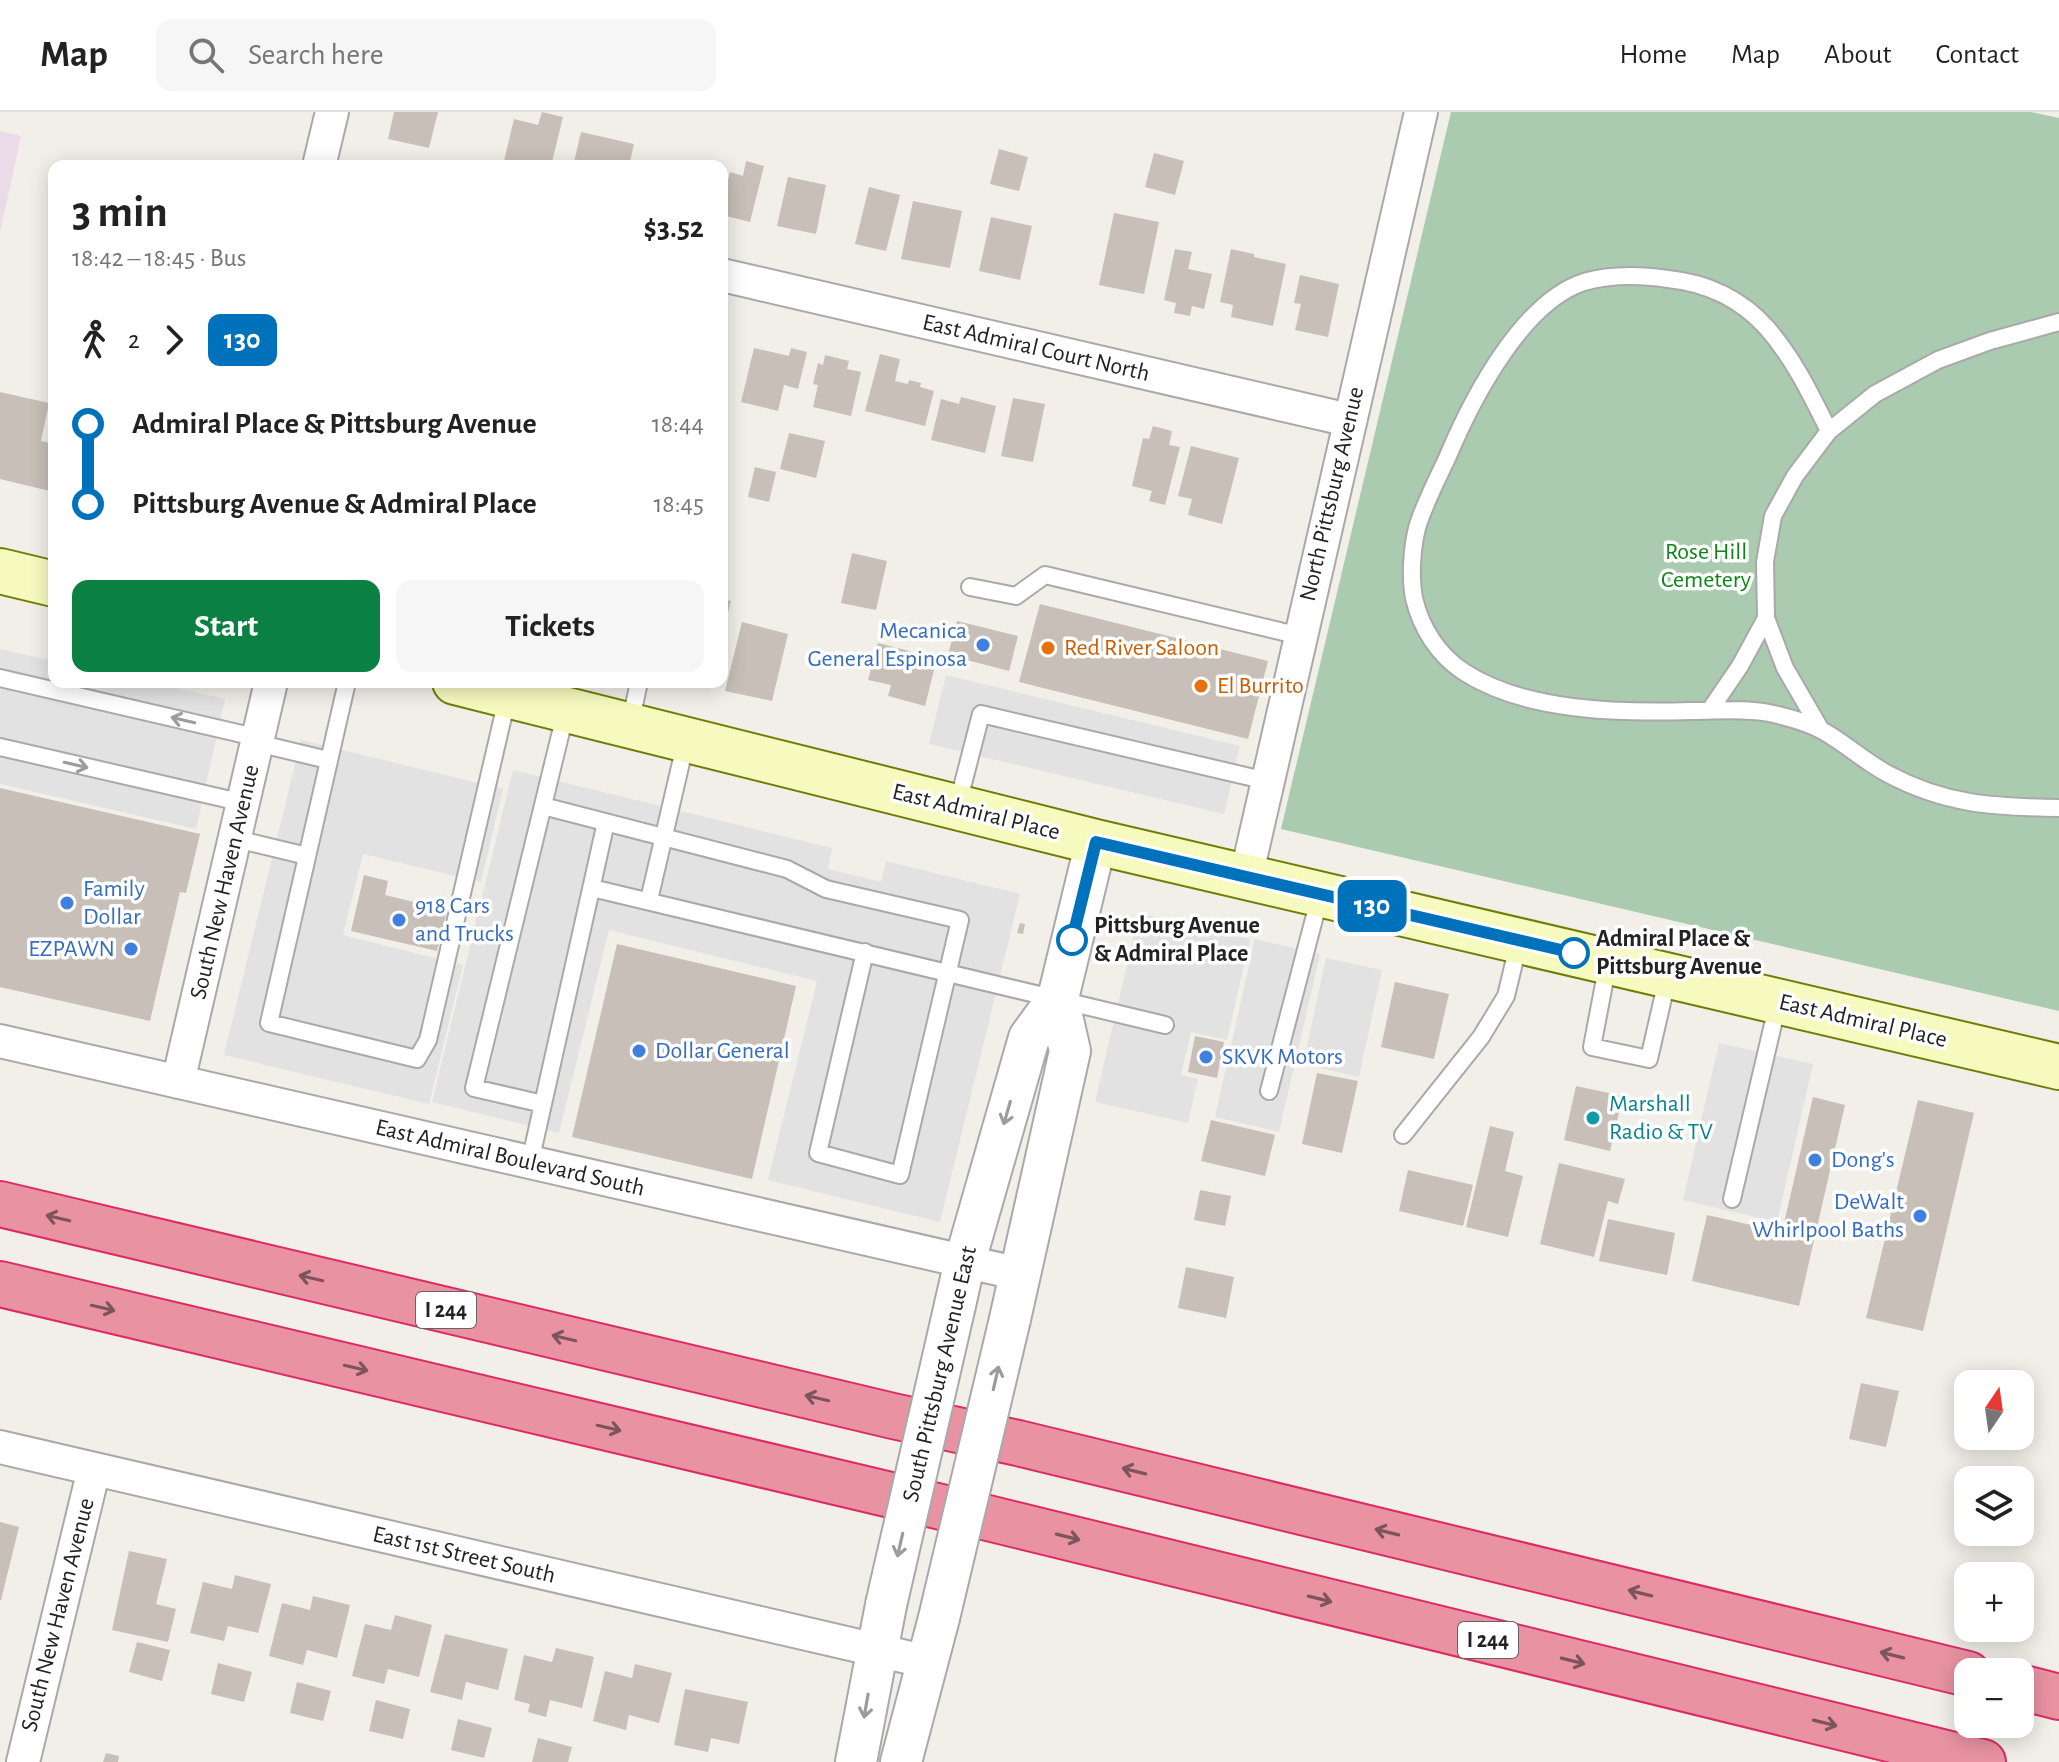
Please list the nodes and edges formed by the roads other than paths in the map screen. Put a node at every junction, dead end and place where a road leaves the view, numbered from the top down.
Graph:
1 (332, 112) edge
2 (1421, 112) edge
3 (320, 160) edge
4 (728, 276) edge
5 (2059, 322) edge
6 (1349, 420) junction
7 (1829, 431) junction
8 (0, 571) edge
9 (48, 583) edge
10 (970, 587) dead end
11 (1766, 618) junction
12 (1300, 636) junction
13 (0, 678) edge
14 (270, 688) edge
15 (346, 688) edge
16 (638, 688) edge
17 (502, 690) edge
18 (566, 709) junction
19 (1710, 710) junction
20 (629, 726) junction
21 (1821, 730) junction
22 (258, 740) junction
23 (686, 740) junction
24 (0, 747) edge
25 (328, 760) junction
26 (1267, 781) junction
27 (244, 803) junction
28 (543, 806) junction
29 (957, 807) junction
30 (2059, 808) edge
31 (606, 822) junction
32 (664, 837) junction
33 (236, 839) junction
34 (1096, 842) junction
35 (307, 856) junction
36 (1246, 877) junction
37 (592, 888) junction
38 (1320, 894) junction
39 (649, 900) junction
40 (1520, 941) junction
41 (865, 952) junction
42 (1609, 961) junction
43 (948, 972) junction
44 (1668, 975) junction
45 (1058, 998) junction
46 (1779, 1001) junction
47 (1165, 1025) dead end
48 (0, 1041) edge
49 (2059, 1067) edge
50 (178, 1082) junction
51 (1269, 1091) dead end
52 (543, 1104) junction
53 (1403, 1135) dead end
54 (530, 1162) junction
55 (1732, 1199) dead end
56 (0, 1204) edge
57 (965, 1261) junction
58 (1020, 1274) junction
59 (0, 1284) edge
60 (0, 1447) edge
61 (94, 1469) junction
62 (877, 1649) junction
63 (928, 1662) junction
64 (1954, 1671) edge
65 (2034, 1691) edge
66 (2059, 1697) edge
67 (23, 1762) edge
68 (856, 1762) edge
69 (901, 1762) edge
70 (1983, 1762) edge

1 - 3 street
2 - 6 street, North Pittsburg Avenue
4 - 6 street, East Admiral Court North
5 - 7 lane
6 - 12 street, North Pittsburg Avenue
7 - 11 lane
7 - 19 lane
8 - 9 main road
10 - 12 lane
11 - 19 lane
11 - 21 lane
12 - 26 street, North Pittsburg Avenue
22 -> 13 lane
14 - 22 street, South New Haven Avenue
15 - 25 lane
16 - 20 lane
17 - 18 main road, East Admiral Place
17 - 35 lane
18 - 20 main road, East Admiral Place
18 - 28 lane
19 - 21 lane
20 - 23 main road, East Admiral Place
21 - 30 lane
22 - 25 lane
22 - 27 street, South New Haven Avenue
23 - 29 main road, East Admiral Place
23 - 32 lane
24 -> 27 lane
25 - 35 lane
26 - 29 lane
26 - 36 street, North Pittsburg Avenue
27 - 33 street, South New Haven Avenue
28 - 31 lane
28 - 52 lane
29 - 34 main road, East Admiral Place
31 - 32 lane
31 - 37 lane
32 - 39 lane
32 - 43 lane
33 - 35 lane
33 - 50 street, South New Haven Avenue
34 - 36 main road, East Admiral Place
34 - 45 street, South Pittsburg Avenue East
36 - 38 main road, East Admiral Place
37 - 39 lane
37 - 52 lane
38 - 40 main road, East Admiral Place
38 - 51 lane
39 - 41 lane
40 - 42 main road, East Admiral Place
40 - 53 lane
41 - 43 lane
41 - 43 lane
42 - 44 main road, East Admiral Place
42 - 44 lane
43 - 45 lane
44 - 46 main road, East Admiral Place
45 - 47 lane
45 -> 57 street, South Pittsburg Avenue East
45 - 58 street, South Pittsburg Avenue East
46 - 49 main road, East Admiral Place
46 - 55 lane
48 - 50 street, East Admiral Boulevard South
50 - 54 street, East Admiral Boulevard South
52 - 54 lane
54 - 57 street, East Admiral Boulevard South
64 -> 56 highway, I 244
57 - 58 street, East Admiral Boulevard South
57 -> 62 street, South Pittsburg Avenue East, bridge
63 -> 58 street, South Pittsburg Avenue East, bridge
59 -> 70 highway, I 244
60 - 61 street, East 1st Street South
61 - 62 street, East 1st Street South
61 - 67 street, South New Haven Avenue
62 - 63 street, East 1st Street South
62 -> 68 street, South Pittsburg Avenue East
63 - 69 street, South Pittsburg Avenue East
65 - 66 highway

